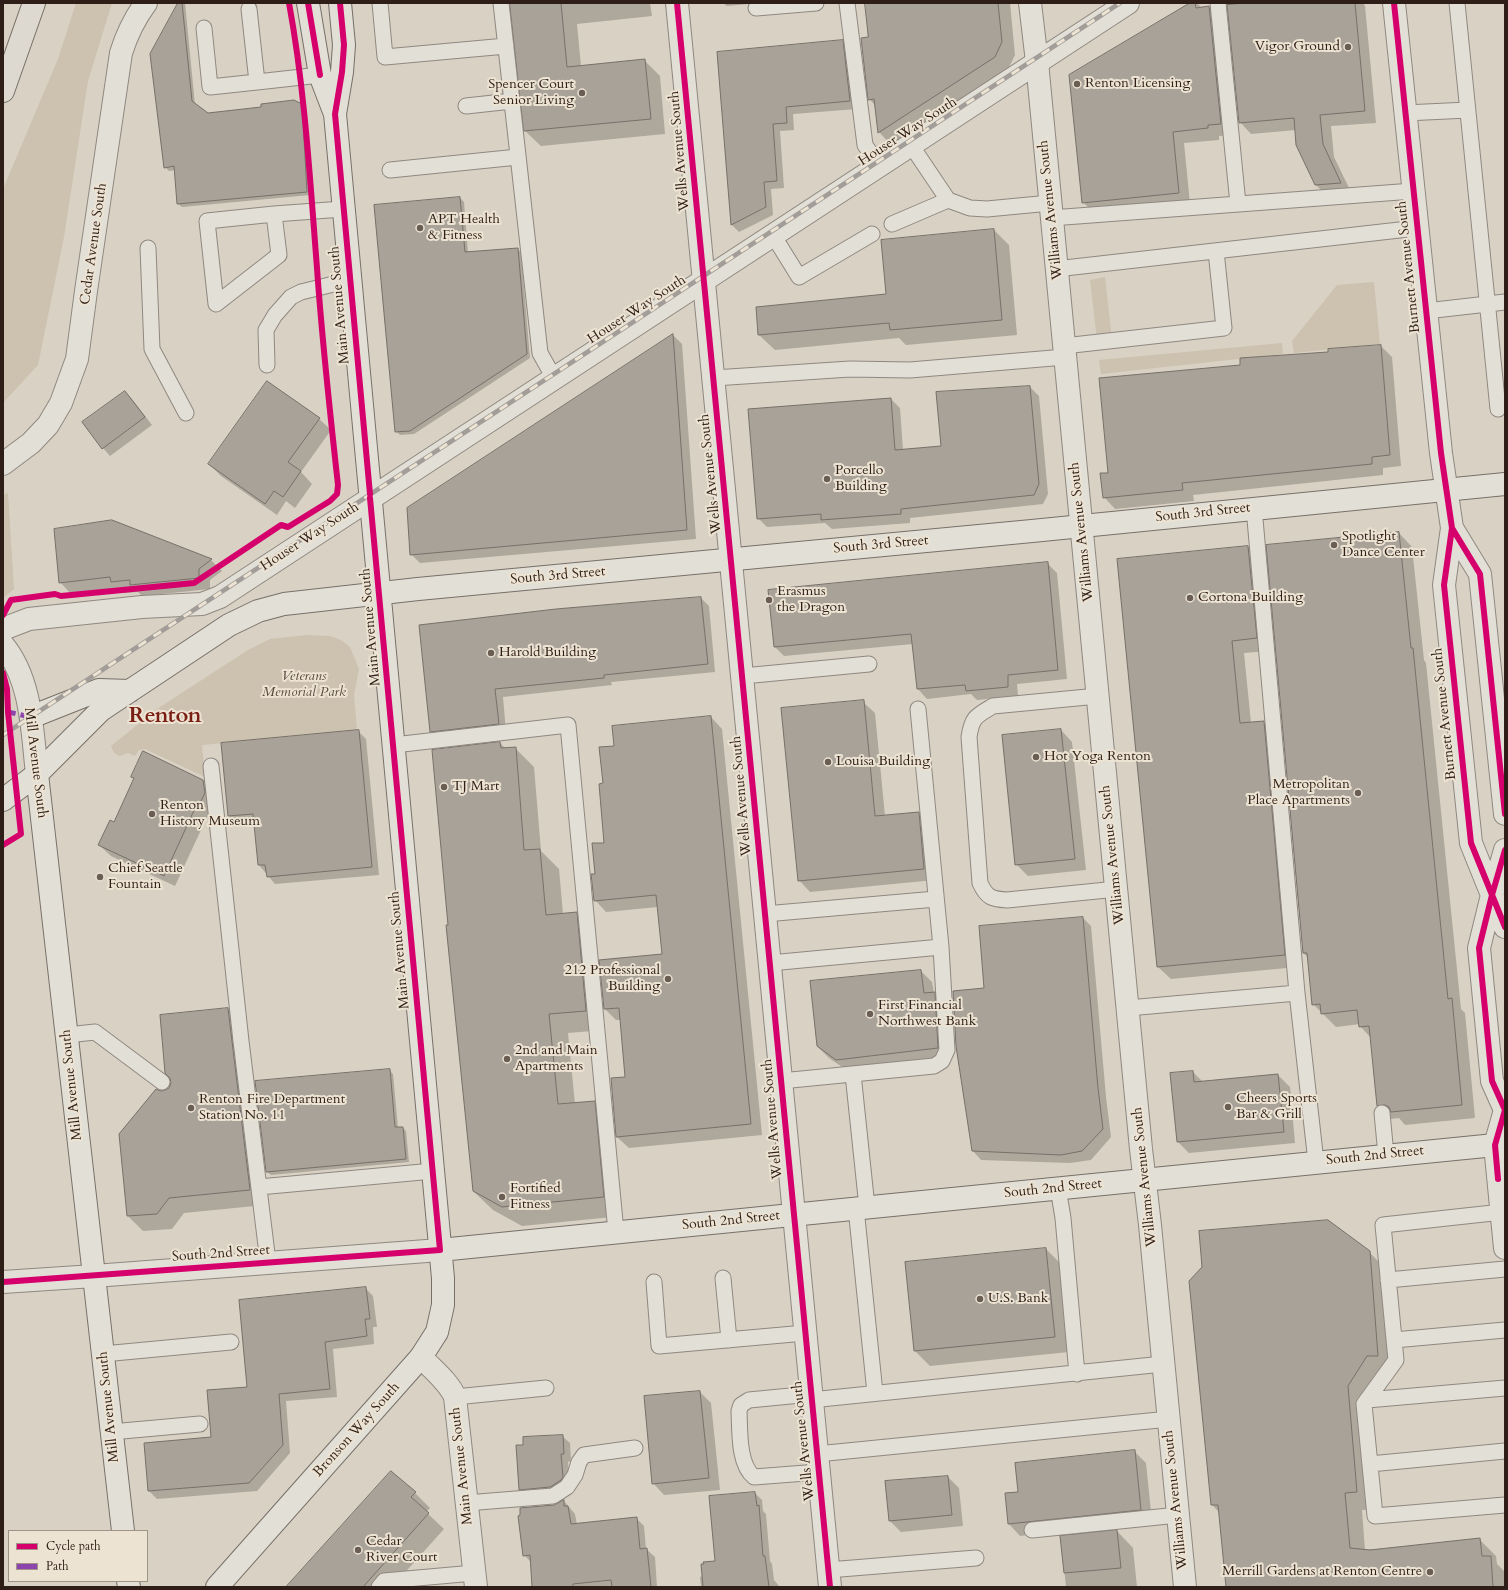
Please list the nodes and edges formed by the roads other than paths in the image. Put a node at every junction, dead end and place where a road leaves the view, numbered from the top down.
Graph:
1 (34, 3) edge
2 (146, 3) edge
3 (308, 3) edge
4 (340, 3) edge
5 (380, 3) edge
6 (501, 3) edge
7 (677, 3) edge
8 (816, 3) edge
9 (847, 3) edge
10 (1030, 3) edge
11 (1128, 3) edge
12 (1218, 3) edge
13 (1394, 3) edge
14 (1458, 3) edge
15 (756, 8) dead end
16 (249, 9) dead end
17 (204, 28) dead end
18 (506, 46) junction
19 (1037, 62) junction
20 (320, 75) junction
21 (256, 82) junction
22 (3, 91) edge
23 (512, 101) junction
24 (466, 106) dead end
25 (1468, 110) junction
26 (1405, 113) junction
27 (334, 114) junction
28 (911, 144) junction
29 (518, 157) junction
30 (879, 166) junction
31 (390, 170) dead end
32 (1413, 191) junction
33 (948, 200) junction
34 (1238, 204) junction
35 (343, 209) junction
36 (1051, 211) junction
37 (274, 214) junction
38 (892, 224) dead end
39 (1418, 228) junction
40 (872, 234) dead end
41 (773, 235) junction
42 (148, 248) dead end
43 (1216, 251) junction
44 (1056, 269) junction
45 (350, 280) junction
46 (705, 280) junction
47 (1505, 302) edge
48 (1488, 304) junction
49 (1426, 311) junction
50 (1064, 352) junction
51 (267, 365) dead end
52 (554, 378) junction
53 (714, 378) junction
54 (1498, 409) dead end
55 (186, 413) dead end
56 (3, 464) edge
57 (1505, 484) edge
58 (1446, 489) junction
59 (370, 498) junction
60 (1254, 508) junction
61 (1081, 526) junction
62 (1452, 528) junction
63 (732, 560) junction
64 (379, 594) junction
65 (3, 629) edge
66 (3, 645) edge
67 (869, 664) dead end
68 (743, 676) junction
69 (130, 691) junction
70 (1098, 696) junction
71 (918, 709) dead end
72 (31, 717) junction
73 (394, 745) junction
74 (211, 766) dead end
75 (37, 774) junction
76 (3, 800) edge
77 (1505, 814) edge
78 (1505, 850) edge
79 (1117, 889) junction
80 (1498, 894) edge
81 (936, 899) junction
82 (765, 914) junction
83 (1505, 927) edge
84 (941, 947) junction
85 (770, 963) junction
86 (1297, 993) junction
87 (1128, 1008) junction
88 (66, 1035) junction
89 (853, 1074) junction
90 (781, 1081) junction
91 (162, 1082) dead end
92 (1505, 1110) edge
93 (1382, 1113) dead end
94 (1500, 1144) edge
95 (1386, 1155) junction
96 (1316, 1162) junction
97 (433, 1171) junction
98 (1145, 1179) junction
99 (259, 1187) junction
100 (1058, 1188) junction
101 (861, 1207) junction
102 (1502, 1212) junction
103 (794, 1214) junction
104 (616, 1232) junction
105 (1505, 1248) edge
106 (440, 1250) junction
107 (268, 1262) junction
108 (1505, 1269) edge
109 (94, 1276) junction
110 (723, 1278) dead end
111 (1388, 1280) junction
112 (3, 1282) edge
113 (654, 1282) dead end
114 (1505, 1330) edge
115 (805, 1333) junction
116 (729, 1340) junction
117 (1394, 1340) junction
118 (232, 1342) dead end
119 (103, 1354) junction
120 (421, 1357) junction
121 (1163, 1364) junction
122 (1077, 1374) junction
123 (546, 1388) dead end
124 (1505, 1388) edge
125 (875, 1393) junction
126 (454, 1397) junction
127 (811, 1397) junction
128 (1367, 1400) junction
129 (1168, 1419) junction
130 (200, 1424) dead end
131 (112, 1432) junction
132 (635, 1448) dead end
133 (1505, 1451) edge
134 (818, 1463) junction
135 (1370, 1464) junction
136 (466, 1503) junction
137 (1505, 1506) edge
138 (1178, 1515) junction
139 (123, 1530) edge
140 (1032, 1530) dead end
141 (976, 1558) dead end
142 (829, 1578) edge
143 (475, 1580) edge
144 (218, 1587) edge
145 (379, 1587) edge
146 (1185, 1587) edge

1 - 22 highway
2 - 56 street, Cedar Avenue South
3 - 20 street, Main Avenue South
4 - 27 street, Main Avenue South
5 - 18 lane
6 - 18 lane
7 - 46 street, Wells Avenue South
8 - 15 lane
9 - 30 lane
10 - 19 street, Williams Avenue South
11 - 19 street, Houser Way South
12 - 34 lane
13 - 26 street, Burnett Avenue South
14 - 25 lane
16 - 21 lane
17 - 21 lane
18 - 23 lane
19 - 28 street, Houser Way South
19 - 36 street, Williams Avenue South
20 - 21 lane
20 - 27 street, Main Avenue South
23 - 24 lane
23 - 29 lane
25 - 26 lane
25 - 48 lane
26 - 32 street, Burnett Avenue South
27 - 35 street, Main Avenue South
28 - 30 street, Houser Way South
28 - 33 lane
29 - 31 lane
29 - 52 lane
30 - 41 street, Houser Way South
32 - 34 lane
32 - 39 street, Burnett Avenue South
33 - 36 lane
33 - 38 lane
34 - 36 lane
35 - 37 lane
35 - 45 street, Main Avenue South
36 - 44 street, Williams Avenue South
37 - 37 lane
39 - 43 lane
39 - 49 street, Burnett Avenue South
40 - 41 lane
41 - 46 street, Houser Way South
42 - 55 lane
43 - 44 lane
43 - 50 lane
44 - 50 street, Williams Avenue South
45 - 51 lane
45 - 59 street, Main Avenue South
46 - 52 street, Houser Way South
46 - 53 street, Wells Avenue South
47 - 48 lane
48 - 49 lane
48 - 54 lane
49 - 58 street, Burnett Avenue South
50 - 53 lane
50 - 61 street, Williams Avenue South
52 - 59 street, Houser Way South
53 - 63 street, Wells Avenue South
57 - 58 street, South 3rd Street
58 - 60 street, South 3rd Street
58 - 62 street, Burnett Avenue South
59 - 64 street, Main Avenue South
59 - 65 street, Houser Way South
60 - 61 street, South 3rd Street
60 - 86 lane
61 - 63 street, South 3rd Street
61 - 70 street, Williams Avenue South
62 - 77 street, Burnett Avenue South
62 - 80 street, Burnett Avenue South
63 - 64 street, South 3rd Street
63 - 68 street, Wells Avenue South
64 - 69 street, South 3rd Street
64 - 73 street, Main Avenue South
66 - 72 street, Mill Avenue South
67 - 68 lane
68 - 82 street, Wells Avenue South
69 - 72 street
69 - 75 street
70 - 79 street, Williams Avenue South
70 - 79 lane
71 - 81 lane
72 - 75 street, Mill Avenue South
73 - 97 street, Main Avenue South
73 - 104 lane
74 - 99 lane
75 - 76 street
75 - 88 street, Mill Avenue South
78 - 80 street
79 - 87 street, Williams Avenue South
80 - 83 street, Burnett Avenue South
80 - 92 street
81 - 82 lane
81 - 84 lane
82 - 85 street, Wells Avenue South
84 - 85 lane
84 - 89 lane
85 - 90 street, Wells Avenue South
86 - 87 lane
86 - 96 lane
87 - 98 street, Williams Avenue South
88 - 91 lane
88 - 109 street, Mill Avenue South
89 - 90 lane
89 - 101 lane
90 - 103 street, Wells Avenue South
92 - 94 street
93 - 95 lane
94 - 95 street, South 2nd Street
94 - 102 street
95 - 96 street, South 2nd Street
96 - 98 street, South 2nd Street
97 - 99 lane
97 - 106 street, Main Avenue South
98 - 100 street, South 2nd Street
98 - 121 street, Williams Avenue South
99 - 107 lane
100 - 101 street, South 2nd Street
100 - 122 lane
101 - 103 street, South 2nd Street
101 - 125 lane
102 - 105 street
102 - 111 lane
103 - 104 street, South 2nd Street
103 - 115 street, Wells Avenue South
104 - 106 street, South 2nd Street
106 - 107 street, South 2nd Street
106 - 120 street, Bronson Way South
107 - 109 street, South 2nd Street
108 - 111 lane
109 - 112 street, South 2nd Street
109 - 119 street, Mill Avenue South
110 - 116 lane
111 - 117 lane
113 - 116 lane
114 - 117 lane
115 - 116 lane
115 - 127 street, Wells Avenue South
117 - 128 lane
118 - 119 lane
119 - 131 street, Mill Avenue South
120 - 126 street, Main Avenue South
120 - 144 street, Bronson Way South
121 - 122 lane
121 - 129 street, Williams Avenue South
122 - 125 lane
123 - 126 lane
124 - 128 lane
125 - 127 lane
126 - 136 street, Main Avenue South
127 - 134 street, Wells Avenue South
127 - 134 lane
128 - 135 lane
129 - 134 lane
129 - 138 street, Williams Avenue South
130 - 131 lane
131 - 139 street, Mill Avenue South
132 - 136 lane
133 - 135 lane
134 - 142 street, Wells Avenue South
135 - 137 lane
136 - 143 street, Main Avenue South
138 - 140 lane
138 - 146 street, Williams Avenue South
141 - 142 lane
143 - 145 lane

